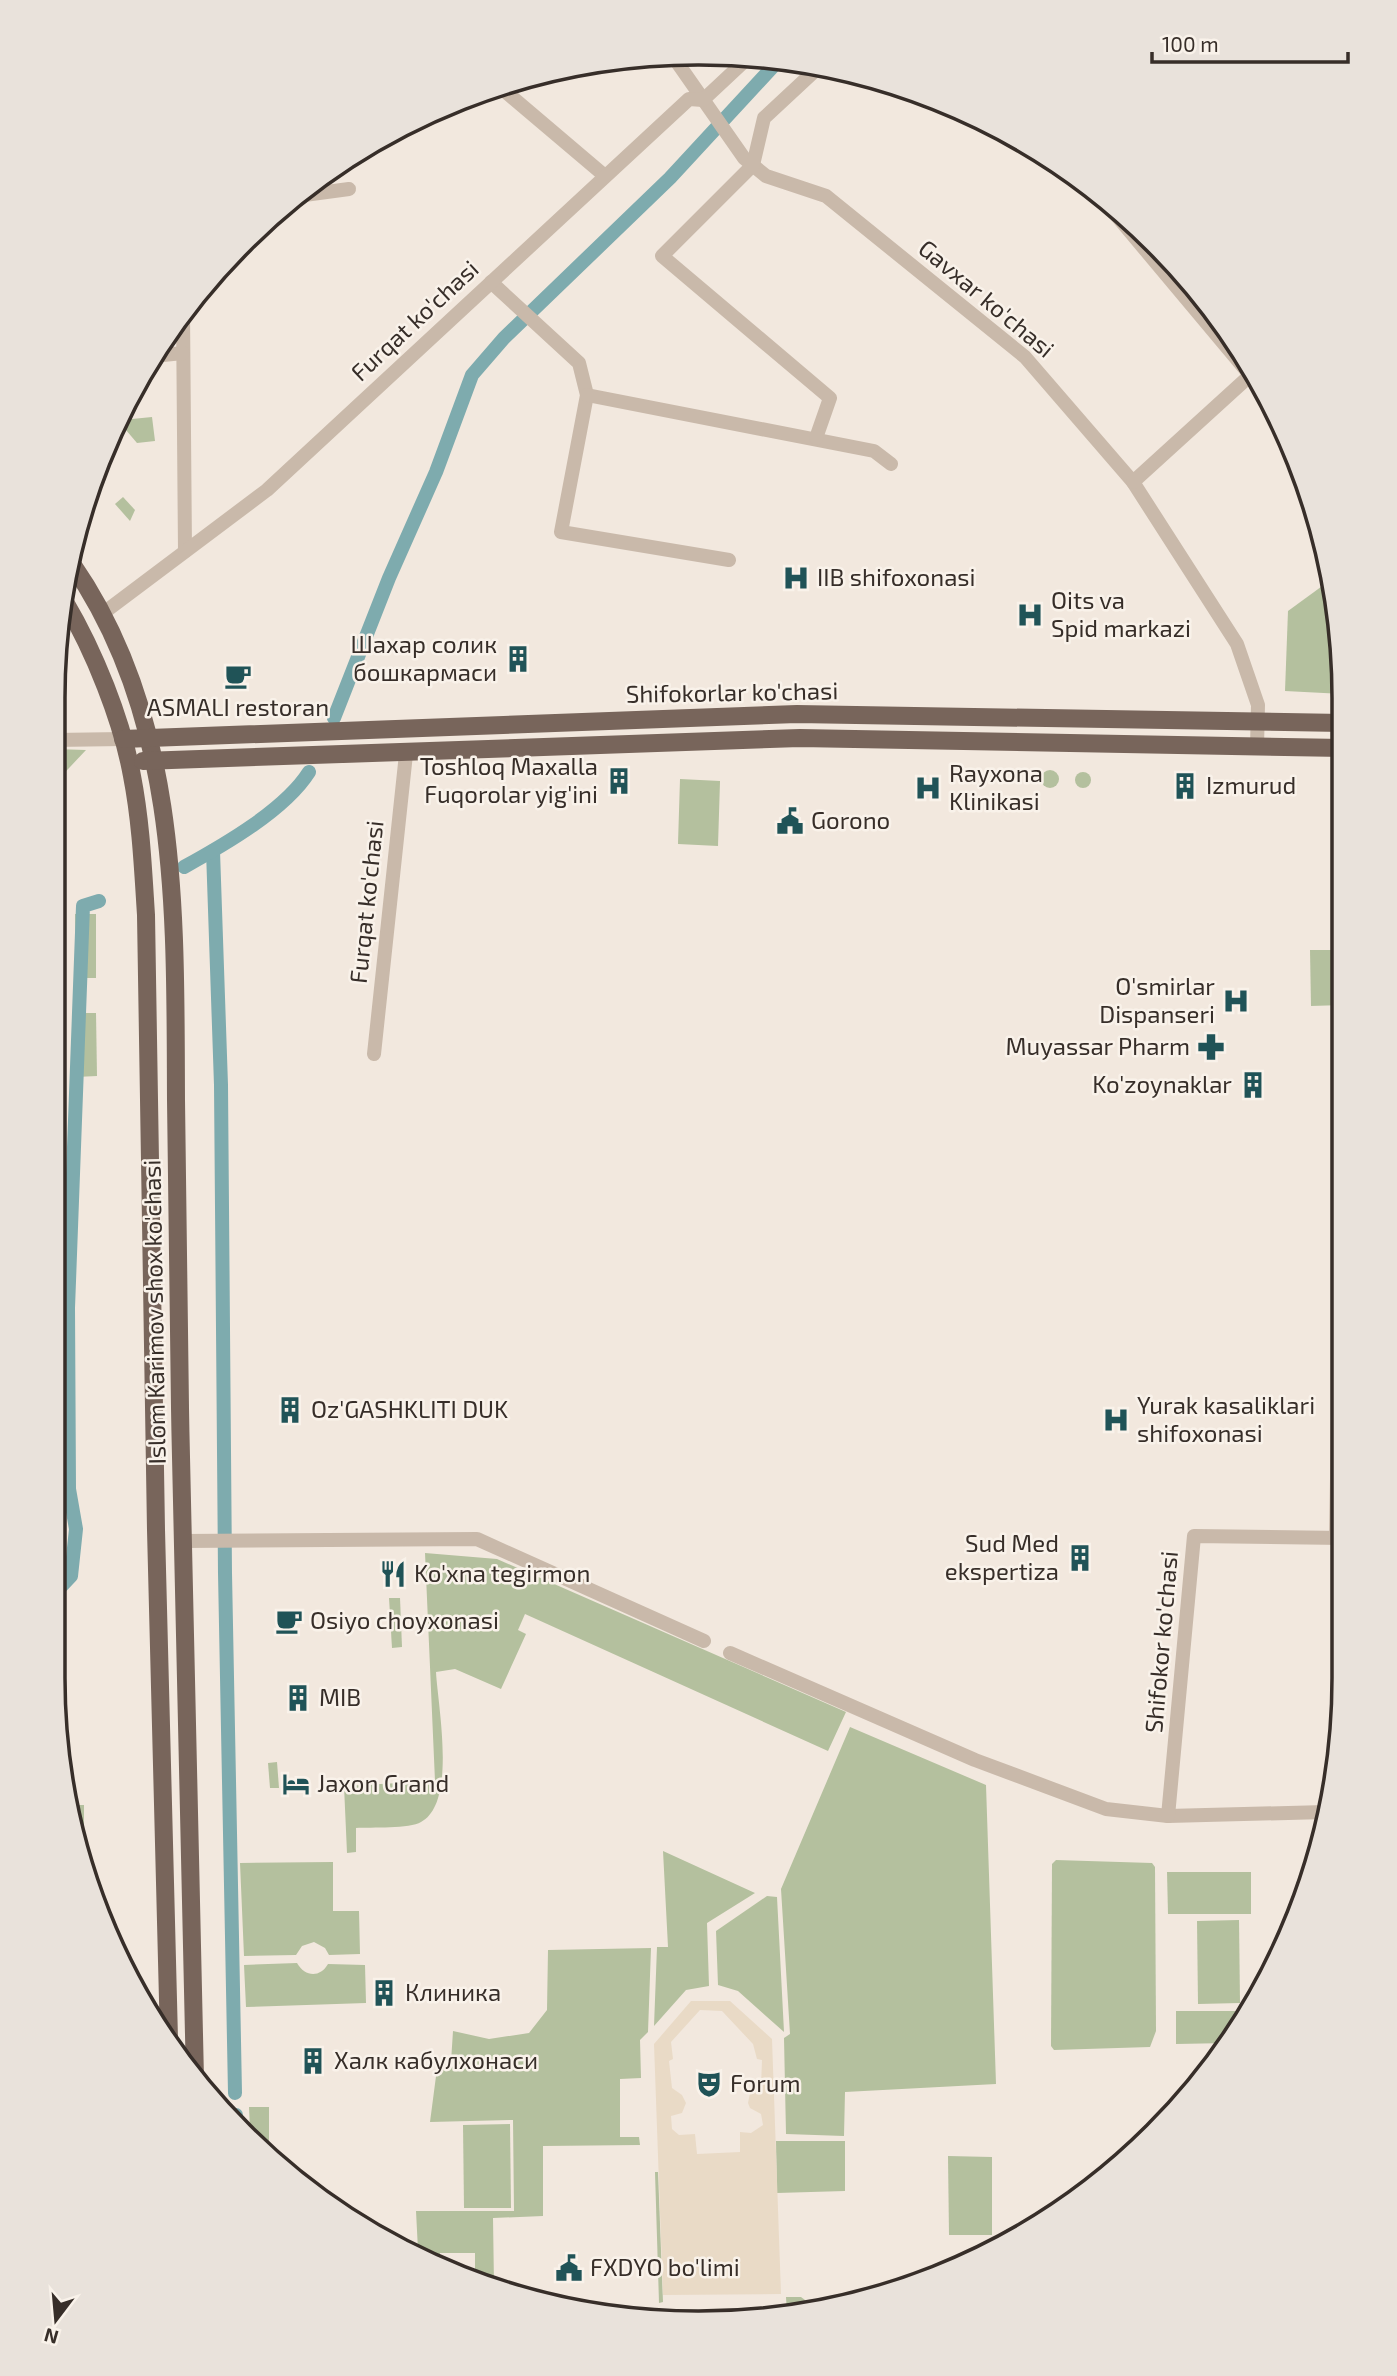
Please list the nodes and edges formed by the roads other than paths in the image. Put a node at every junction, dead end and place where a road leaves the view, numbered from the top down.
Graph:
1 (679, 65) edge
2 (739, 66) edge
3 (810, 75) edge
4 (508, 94) edge
5 (703, 100) junction
6 (753, 165) junction
7 (605, 176) junction
8 (349, 189) dead end
9 (317, 193) edge
10 (1146, 249) edge
11 (491, 282) junction
12 (1198, 309) edge
13 (183, 331) edge
14 (183, 353) junction
15 (167, 355) edge
16 (1246, 380) edge
17 (587, 395) junction
18 (816, 438) junction
19 (891, 464) dead end
20 (1133, 482) junction
21 (185, 551) junction
22 (729, 560) dead end
23 (77, 573) edge
24 (71, 612) edge
25 (102, 614) junction
26 (1257, 722) junction
27 (1332, 723) edge
28 (123, 739) junction
29 (65, 740) edge
30 (151, 740) junction
31 (1257, 747) junction
32 (1332, 748) edge
33 (405, 754) junction
34 (155, 760) junction
35 (129, 761) junction
36 (374, 1054) dead end
37 (1332, 1538) edge
38 (182, 1541) junction
39 (704, 1641) dead end
40 (730, 1653) dead end
41 (1318, 1812) edge
42 (1168, 1816) junction
43 (169, 2024) edge
44 (195, 2061) edge

1 - 5 street, Gavxar ko'chasi
2 - 5 street, Furqat ko'chasi
3 - 6 street
4 - 7 street
5 - 6 street, Gavxar ko'chasi
5 - 7 street, Furqat ko'chasi
6 - 18 street
6 - 20 street, Gavxar ko'chasi
7 - 11 street, Furqat ko'chasi
8 - 9 street
10 - 12 street
11 - 17 street
11 - 21 street, Furqat ko'chasi
13 - 14 street
14 - 15 street
14 - 21 street
16 - 20 street
17 - 18 street
17 - 22 street
18 - 19 street
20 - 26 street, Gavxar ko'chasi
21 - 25 street, Furqat ko'chasi
23 - 25 main road, Islom Karimov shox ko'chasi
24 - 28 main road, Islom Karimov shox ko'chasi
25 - 30 main road, Islom Karimov shox ko'chasi
26 - 27 main road, Shifokorlar ko'chasi
26 - 30 main road, Shifokorlar ko'chasi
26 - 31 street, Gavxar ko'chasi
28 - 29 street
28 - 30 main road, Shifokorlar ko'chasi
28 - 35 main road, Islom Karimov shox ko'chasi
30 - 34 main road, Islom Karimov shox ko'chasi
31 - 32 main road, Shifokorlar ko'chasi
31 - 33 main road, Shifokorlar ko'chasi
33 - 34 main road, Shifokorlar ko'chasi
33 - 36 street, Furqat ko'chasi
34 - 35 main road, Shifokorlar ko'chasi
34 - 38 main road, Islom Karimov shox ko'chasi
35 - 43 main road, Islom Karimov shox ko'chasi
37 - 42 street, Shifokor ko'chasi
38 - 39 street
38 - 44 main road, Islom Karimov shox ko'chasi
40 - 42 street
41 - 42 street

